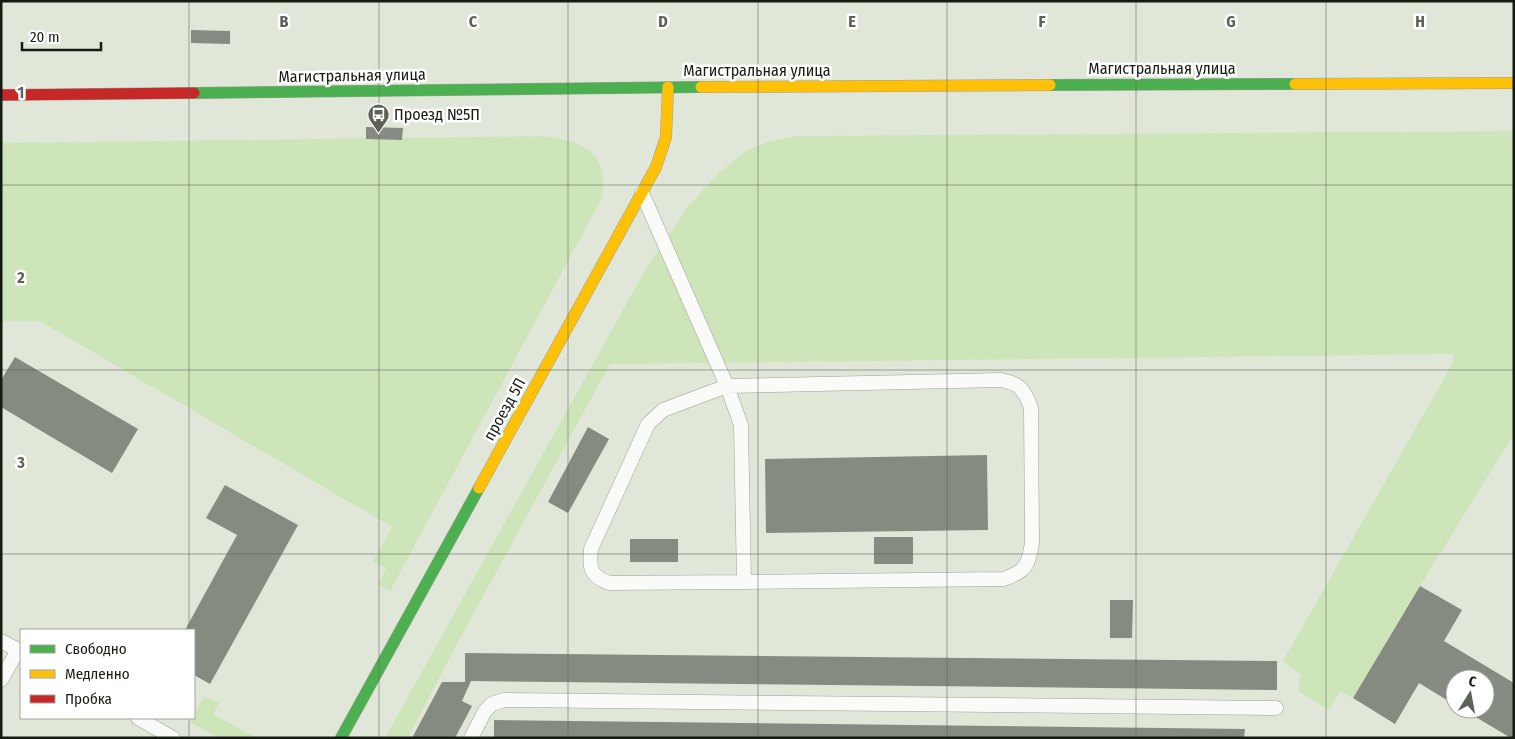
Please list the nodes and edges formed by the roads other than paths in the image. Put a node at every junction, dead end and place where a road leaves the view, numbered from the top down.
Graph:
1 (1514, 83) edge
2 (668, 87) junction
3 (1, 95) edge
4 (642, 193) junction
5 (727, 386) junction
6 (744, 582) junction
7 (1, 641) edge
8 (19, 651) edge
9 (1, 680) edge
10 (1276, 708) dead end
11 (140, 719) edge
12 (173, 738) edge
13 (341, 738) edge
14 (471, 738) edge

1 - 2 main road, Магистральная улица
2 - 3 main road, Магистральная улица
2 - 4 main road, проезд 5П
4 - 5 lane
4 - 13 main road, проезд 5П
5 - 6 lane
5 - 6 lane
5 - 6 lane
7 - 8 lane
8 - 9 lane
10 - 14 lane
11 - 12 lane

